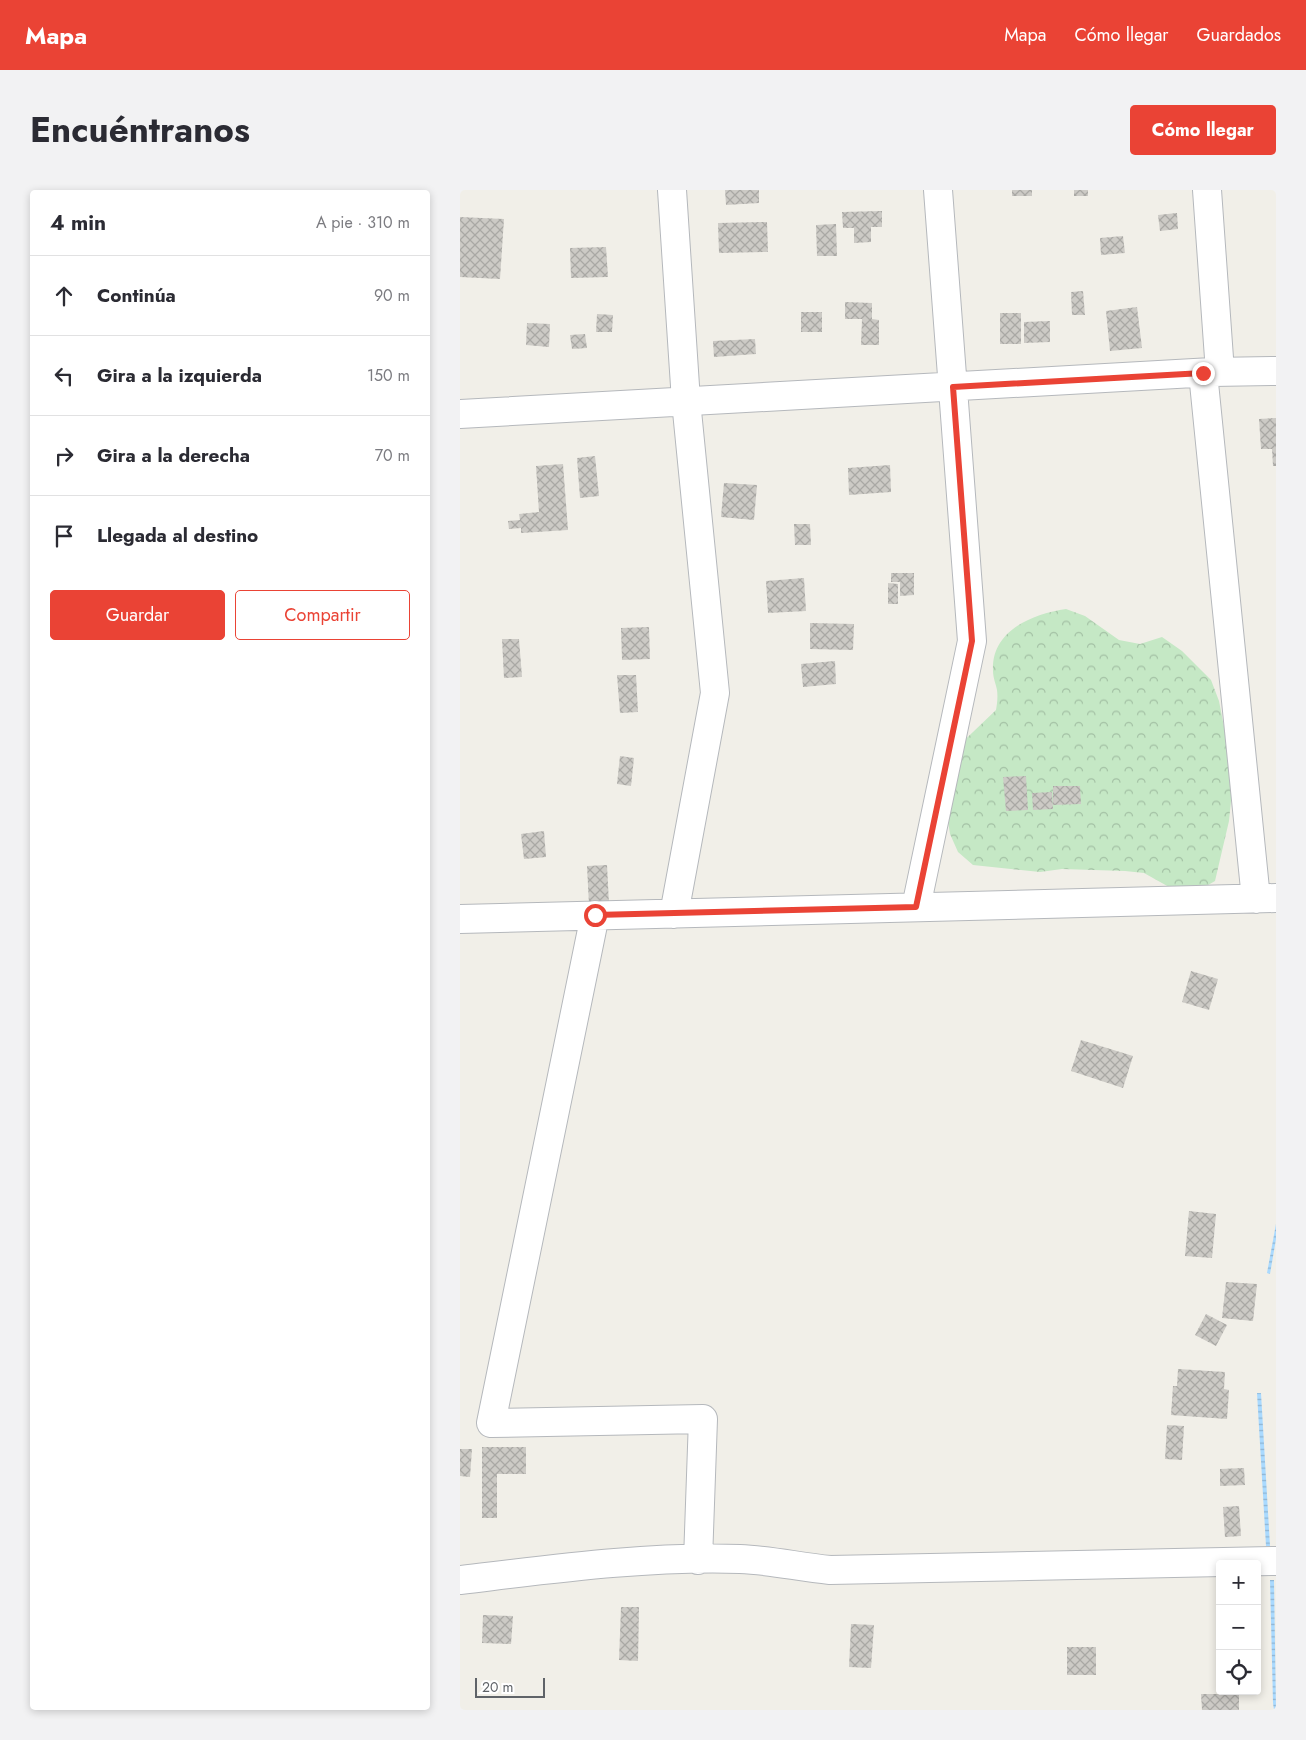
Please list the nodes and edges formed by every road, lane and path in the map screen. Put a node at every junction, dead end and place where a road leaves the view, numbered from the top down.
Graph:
1 (672, 190) edge
2 (938, 190) edge
3 (1207, 190) edge
4 (1276, 371) edge
5 (1212, 372) junction
6 (953, 387) junction
7 (686, 402) junction
8 (460, 414) edge
9 (1266, 898) edge
10 (916, 907) junction
11 (674, 914) junction
12 (595, 915) junction
13 (460, 919) edge
14 (698, 1560) junction
15 (1276, 1561) edge
16 (460, 1580) edge

1 - 7 street
2 - 6 street
3 - 5 street
4 - 5 street
5 - 6 street
5 - 9 street
6 - 7 street
6 - 10 street
7 - 8 street
7 - 11 street
9 - 10 street
10 - 11 street
11 - 12 street
12 - 13 street
12 - 14 street
14 - 15 street
14 - 16 street

